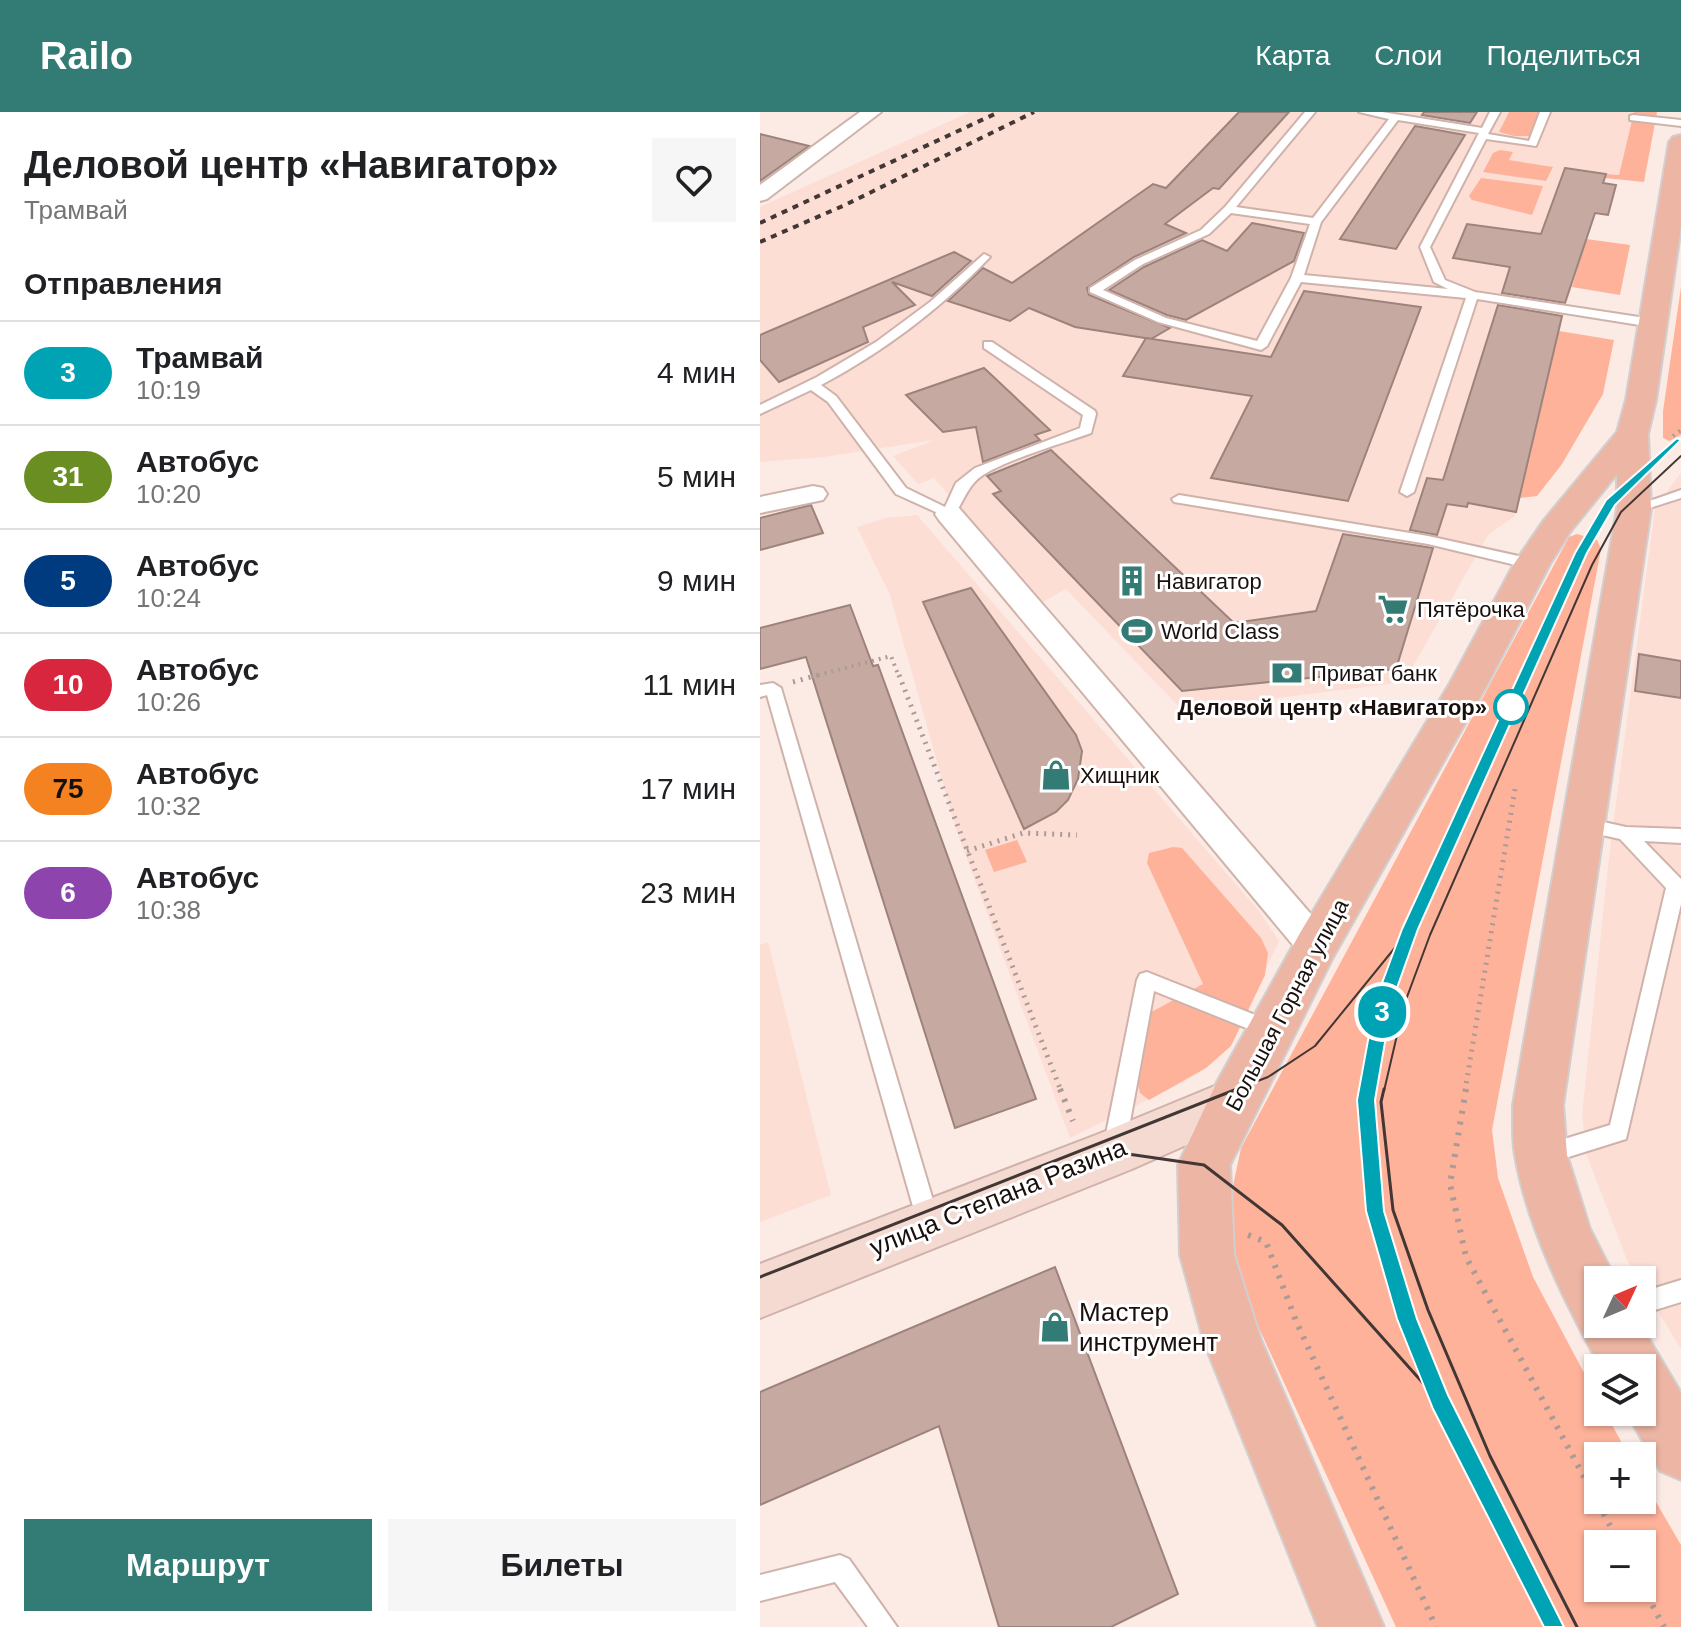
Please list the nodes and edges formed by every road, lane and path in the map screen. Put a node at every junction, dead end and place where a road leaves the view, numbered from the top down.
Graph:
1 (872, 112) edge
2 (1310, 112) edge
3 (1364, 112) edge
4 (1495, 112) edge
5 (1545, 112) edge
6 (1395, 117) junction
7 (1633, 118) dead end
8 (1681, 123) edge
9 (1483, 134) junction
10 (1681, 142) edge
11 (760, 195) edge
12 (1229, 209) junction
13 (1316, 222) junction
14 (984, 257) dead end
15 (1297, 278) junction
16 (1473, 295) junction
17 (1652, 323) junction
18 (988, 345) dead end
19 (813, 385) junction
20 (760, 410) edge
21 (1681, 430) edge
22 (1632, 434) junction
23 (1673, 436) dead end
24 (1407, 492) dead end
25 (813, 494) dead end
26 (1681, 494) edge
27 (1179, 499) dead end
28 (760, 505) edge
29 (949, 514) junction
30 (1603, 528) junction
31 (1532, 564) junction
32 (766, 689) edge
33 (1581, 824) junction
34 (1626, 834) junction
35 (1077, 835) dead end
36 (1681, 836) edge
37 (967, 851) junction
38 (1316, 946) junction
39 (1271, 1031) junction
40 (1234, 1100) junction
41 (1073, 1121) dead end
42 (1114, 1152) junction
43 (1541, 1155) junction
44 (929, 1224) junction
45 (1207, 1237) junction
46 (1584, 1275) edge
47 (760, 1291) edge
48 (1681, 1291) edge
49 (1656, 1299) edge
50 (1656, 1407) edge
51 (1681, 1450) edge
52 (760, 1588) edge
53 (1651, 1602) edge
54 (884, 1627) edge
55 (1351, 1627) edge
56 (1436, 1627) edge
57 (1664, 1627) edge

1 - 11 street
2 - 12 lane
3 - 6 lane
4 - 9 lane
5 - 9 lane
6 - 9 lane
6 - 13 lane
7 - 8 lane
9 - 16 lane
10 - 17 main road, Большая Горная улица
12 - 13 lane
12 - 15 lane
13 - 15 lane
14 - 19 lane
15 - 16 lane
16 - 17 lane
16 - 24 lane
17 - 22 main road, Большая Горная улица
18 - 29 lane
19 - 20 lane
19 - 29 lane
21 - 23 path
22 - 30 main road, Большая Горная улица
22 - 30 main road, Большая Горная улица
25 - 28 street
26 - 30 lane
27 - 31 lane
29 - 38 street
30 - 31 main road, Большая Горная улица
30 - 33 main road, Большая Горная улица
31 - 38 main road, Большая Горная улица
32 - 37 path
32 - 44 lane
33 - 34 lane
33 - 43 main road, Большая Горная улица
34 - 36 lane
34 - 43 lane
35 - 37 path
37 - 41 path
38 - 39 main road, Большая Горная улица
39 - 40 main road, Большая Горная улица
39 - 42 lane
40 - 42 street, улица Степана Разина
40 - 45 main road, Большая Горная улица
42 - 44 street, улица Степана Разина
43 - 46 main road, Большая Горная улица
44 - 47 street, улица Степана Разина
45 - 55 main road, Большая Горная улица
45 - 56 path
48 - 49 lane
50 - 51 main road
52 - 54 lane
53 - 57 path

